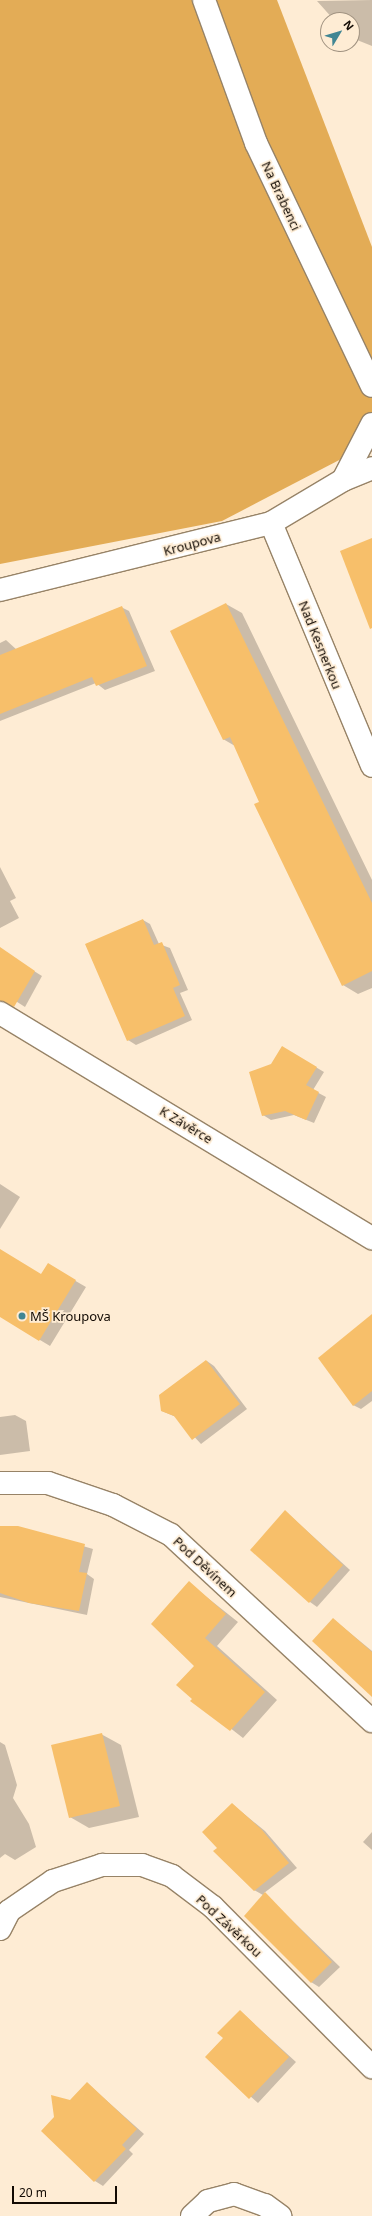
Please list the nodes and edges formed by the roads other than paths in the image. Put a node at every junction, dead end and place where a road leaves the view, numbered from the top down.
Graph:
1 (204, 0) edge
2 (372, 386) edge
3 (372, 424) edge
4 (372, 468) edge
5 (343, 480) junction
6 (271, 523) junction
7 (0, 590) edge
8 (372, 766) edge
9 (0, 1013) edge
10 (372, 1238) edge
11 (0, 1483) edge
12 (372, 1721) edge
13 (0, 1929) edge
14 (372, 2067) edge
15 (192, 2216) edge
16 (280, 2216) edge

1 - 2 street, Na Brabenci
3 - 5 street
4 - 5 street, Kroupova
5 - 6 street, Kroupova
6 - 7 street, Kroupova
6 - 8 street, Nad Kesnerkou
9 - 10 street, K Závěrce
11 - 12 street, Pod Děvínem
13 - 14 street, Pod Závěrkou
15 - 16 street

